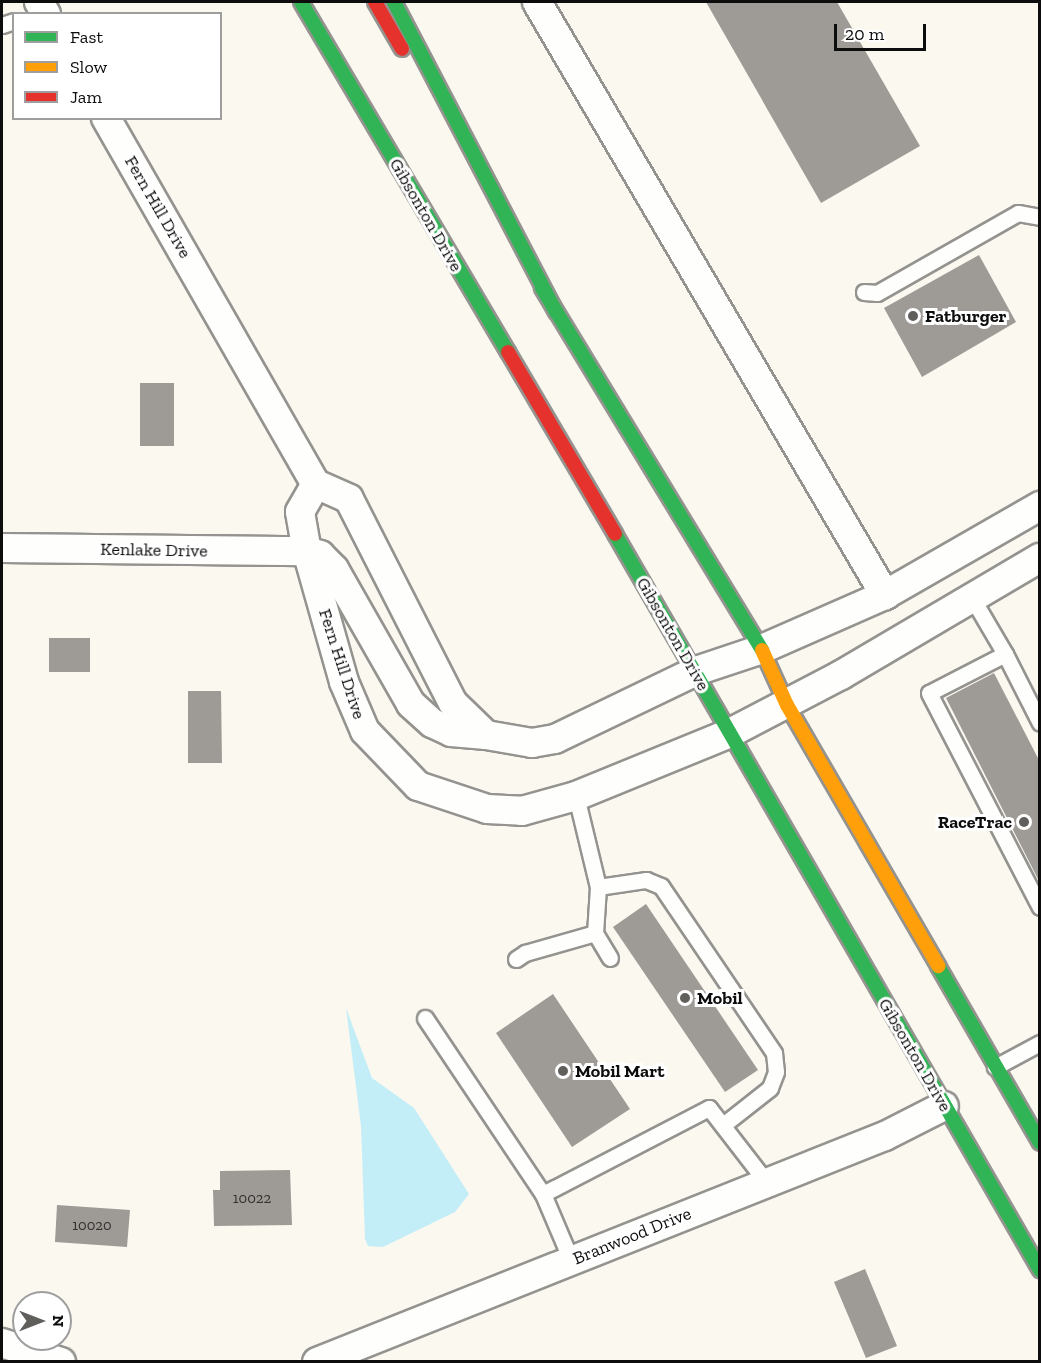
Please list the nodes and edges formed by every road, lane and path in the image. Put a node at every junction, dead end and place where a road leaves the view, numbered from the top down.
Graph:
1 (301, 2) edge
2 (375, 2) edge
3 (393, 2) edge
4 (537, 2) edge
5 (107, 120) edge
6 (1040, 217) edge
7 (864, 292) dead end
8 (556, 312) junction
9 (316, 484) junction
10 (1040, 506) edge
11 (2, 548) edge
12 (307, 551) junction
13 (1040, 558) edge
14 (885, 595) junction
15 (971, 596) junction
16 (762, 649) junction
17 (1005, 654) junction
18 (696, 671) junction
19 (787, 705) junction
20 (1040, 723) edge
21 (730, 733) junction
22 (486, 735) junction
23 (576, 796) junction
24 (598, 888) junction
25 (1040, 907) edge
26 (595, 933) junction
27 (610, 958) dead end
28 (516, 959) dead end
29 (425, 1018) dead end
30 (1040, 1043) edge
31 (995, 1067) junction
32 (944, 1106) junction
33 (723, 1125) junction
34 (1040, 1143) edge
35 (767, 1183) junction
36 (543, 1194) junction
37 (571, 1260) junction
38 (1040, 1270) edge
39 (2, 1343) edge
40 (61, 1362) edge
41 (317, 1362) edge

1 - 18 main road, Gibsonton Drive
2 - 8 main road
3 - 8 main road
4 - 14 street
5 - 9 street, Fern Hill Drive
6 - 7 lane
8 - 16 main road
9 - 12 street, Fern Hill Drive
9 - 22 street
10 - 14 street
11 - 12 street, Kenlake Drive
12 - 22 street
12 - 23 street, Fern Hill Drive
13 - 15 street, Fern Hill Drive
14 - 16 street
15 - 17 lane
15 - 19 street, Fern Hill Drive
16 - 18 street
16 - 19 main road
17 - 20 lane
17 - 25 lane
18 - 21 main road, Gibsonton Drive
18 - 22 street
19 - 21 street, Fern Hill Drive
19 - 31 main road
21 - 23 street, Fern Hill Drive
21 - 32 main road, Gibsonton Drive
23 - 24 lane
24 - 26 lane
24 - 33 lane
26 - 27 lane
26 - 28 lane
29 - 36 lane
30 - 31 lane
31 - 34 main road
32 - 35 street, Branwood Drive
32 - 38 main road, Gibsonton Drive
33 - 35 lane
33 - 36 lane
35 - 37 street, Branwood Drive
36 - 37 lane
37 - 41 street, Branwood Drive
39 - 40 street

